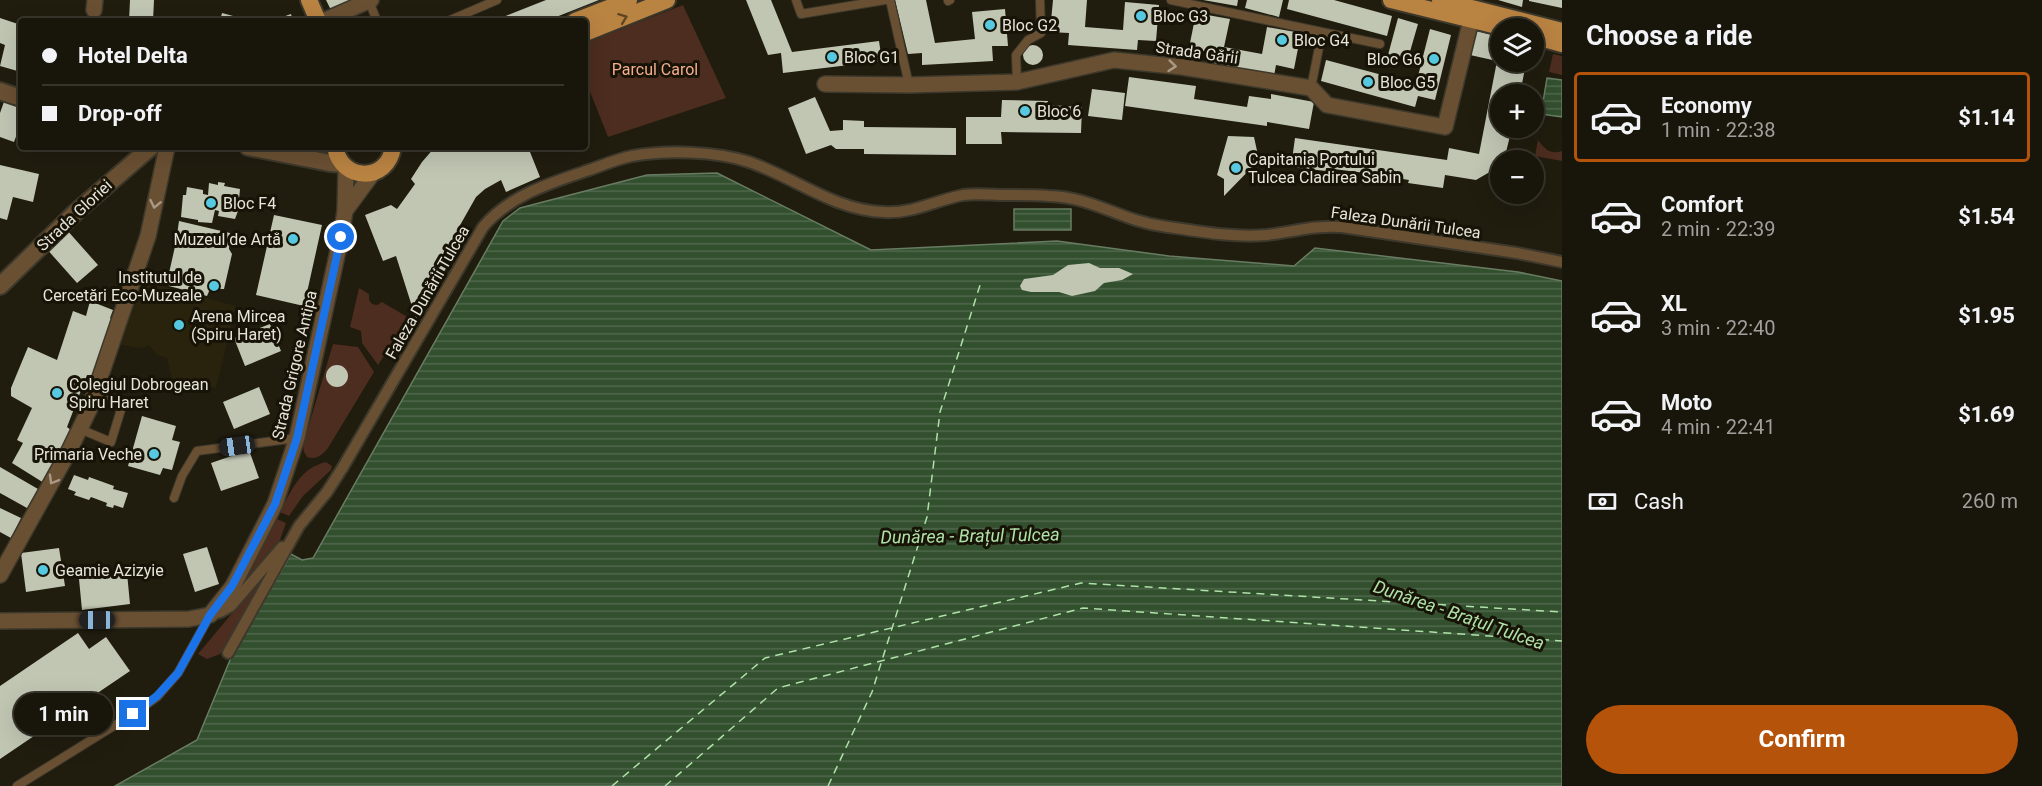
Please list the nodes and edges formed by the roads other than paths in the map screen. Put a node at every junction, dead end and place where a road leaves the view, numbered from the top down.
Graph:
1 (309, 0) edge
2 (369, 0) edge
3 (497, 0) edge
4 (629, 0) edge
5 (796, 0) edge
6 (885, 0) edge
7 (890, 0) edge
8 (1040, 0) edge
9 (1170, 0) edge
10 (1391, 0) edge
11 (1440, 0) edge
12 (664, 1) edge
13 (317, 18) edge
14 (330, 18) edge
15 (376, 18) edge
16 (455, 18) edge
17 (583, 18) edge
18 (1471, 20) junction
19 (1490, 25) edge
20 (588, 32) edge
21 (1322, 32) junction
22 (1562, 32) edge
23 (1544, 39) edge
24 (1380, 44) dead end
25 (1562, 44) edge
26 (1017, 82) junction
27 (825, 84) dead end
28 (909, 85) junction
29 (1311, 88) junction
30 (0, 91) edge
31 (18, 97) edge
32 (148, 150) edge
33 (166, 150) edge
34 (263, 150) edge
35 (315, 150) edge
36 (335, 150) edge
37 (392, 150) edge
38 (302, 158) junction
39 (344, 166) junction
40 (373, 172) junction
41 (345, 211) junction
42 (1562, 262) edge
43 (0, 286) edge
44 (96, 390) junction
45 (80, 429) junction
46 (297, 438) junction
47 (174, 498) dead end
48 (299, 526) junction
49 (0, 575) edge
50 (210, 615) junction
51 (0, 621) edge
52 (228, 653) dead end
53 (17, 786) edge

1 - 13 main road
2 - 14 street
2 - 15 lane
3 - 16 lane
4 - 17 main road
5 - 6 lane
7 - 28 lane
8 - 26 lane
9 - 21 lane
10 - 18 main road
11 - 22 main road
20 -> 12 main road
18 - 19 main road
18 - 29 street, Strada Gării
21 - 24 lane
21 - 29 lane
23 - 25 main road
26 - 28 street, Strada Gării
26 -> 29 street, Strada Gării
27 - 28 street, Strada Gării
30 - 31 street
32 - 43 street, Strada Gloriei
33 -> 44 street
34 - 38 street
35 - 38 street
36 - 39 main road
37 - 40 main road
38 - 39 street
39 - 40 main road
39 - 41 street, Strada Grigore Antipa
40 - 41 street, Strada Grigore Antipa
41 - 46 street, Strada Grigore Antipa
42 - 48 street, Faleza Dunării Tulcea
44 - 45 street
44 - 45 lane
45 -> 49 street
46 - 47 lane
46 - 50 street, Strada Grigore Antipa
48 - 50 street
48 - 52 street, Faleza Dunării Tulcea
50 - 51 street
50 - 53 lane

